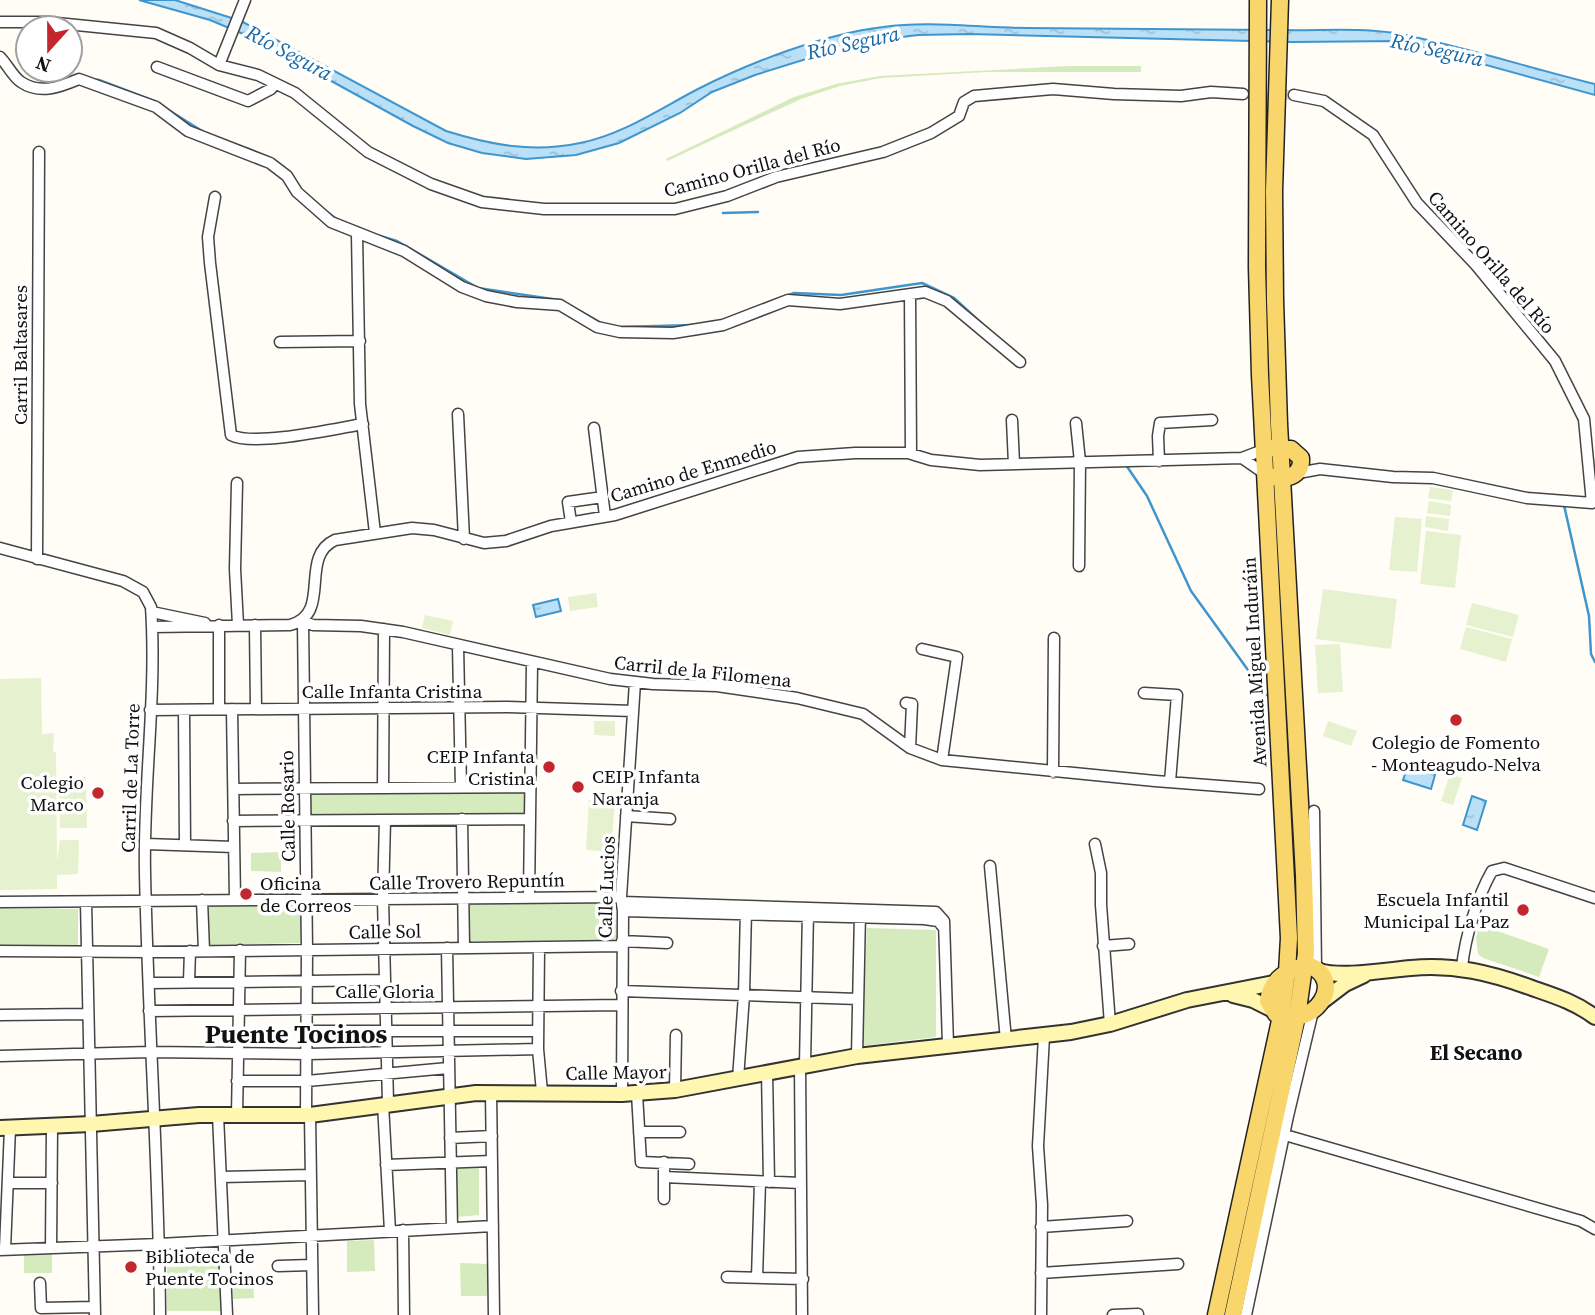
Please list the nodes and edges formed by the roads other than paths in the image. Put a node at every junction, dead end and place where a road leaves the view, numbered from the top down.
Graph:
1 (245, 0) edge
2 (1258, 0) edge
3 (1280, 0) edge
4 (0, 22) edge
5 (0, 57) edge
6 (219, 65) junction
7 (157, 67) dead end
8 (275, 84) junction
9 (1243, 94) tunnel mouth
10 (1294, 95) tunnel mouth
11 (39, 152) dead end
12 (215, 197) dead end
13 (357, 234) junction
14 (911, 294) junction
15 (360, 341) junction
16 (280, 342) dead end
17 (1020, 362) dead end
18 (458, 414) dead end
19 (1012, 420) dead end
20 (1212, 421) dead end
21 (1076, 423) dead end
22 (363, 424) junction
23 (594, 428) dead end
24 (1280, 447) junction
25 (1263, 450) junction
26 (911, 454) junction
27 (1242, 458) junction
28 (1160, 461) junction
29 (1080, 462) junction
30 (1014, 464) junction
31 (1299, 466) junction
32 (1265, 474) junction
33 (1282, 479) junction
34 (236, 483) dead end
35 (603, 497) junction
36 (1594, 504) edge
37 (605, 516) junction
38 (571, 522) junction
39 (374, 533) junction
40 (464, 539) junction
41 (0, 548) edge
42 (37, 559) junction
43 (1079, 566) dead end
44 (152, 612) junction
45 (302, 621) junction
46 (219, 625) junction
47 (238, 625) junction
48 (255, 625) junction
49 (152, 627) junction
50 (384, 629) junction
51 (1054, 638) dead end
52 (458, 646) junction
53 (922, 649) dead end
54 (532, 663) junction
55 (635, 682) junction
56 (1144, 693) dead end
57 (906, 703) dead end
58 (384, 708) junction
59 (459, 708) junction
60 (531, 708) junction
61 (219, 709) junction
62 (232, 709) junction
63 (256, 709) junction
64 (303, 709) junction
65 (150, 710) junction
66 (184, 710) junction
67 (633, 711) junction
68 (910, 748) junction
69 (942, 760) junction
70 (1053, 772) junction
71 (1170, 782) junction
72 (461, 787) junction
73 (529, 787) junction
74 (304, 788) junction
75 (383, 788) junction
76 (234, 789) junction
77 (1259, 789) dead end
78 (1314, 811) dead end
79 (626, 816) junction
80 (462, 819) junction
81 (529, 819) junction
82 (670, 819) dead end
83 (305, 820) junction
84 (385, 820) junction
85 (233, 821) junction
86 (146, 844) junction
87 (1095, 844) dead end
88 (185, 845) junction
89 (234, 847) junction
90 (990, 866) dead end
91 (529, 897) junction
92 (463, 898) junction
93 (1595, 898) edge
94 (383, 899) junction
95 (202, 900) junction
96 (235, 900) junction
97 (306, 900) junction
98 (146, 901) junction
99 (0, 902) edge
100 (86, 902) junction
101 (622, 903) junction
102 (746, 910) junction
103 (808, 911) junction
104 (860, 913) junction
105 (667, 943) dead end
106 (622, 944) junction
107 (1129, 944) dead end
108 (1103, 946) junction
109 (464, 947) junction
110 (383, 948) junction
111 (447, 948) junction
112 (539, 948) junction
113 (240, 950) junction
114 (307, 950) junction
115 (0, 951) edge
116 (87, 951) junction
117 (190, 951) junction
118 (204, 951) junction
119 (149, 952) junction
120 (1462, 967) junction
121 (1313, 969) junction
122 (1287, 972) junction
123 (1370, 972) junction
124 (307, 980) junction
125 (384, 980) junction
126 (239, 981) junction
127 (189, 982) junction
128 (149, 983) junction
129 (1274, 983) junction
130 (621, 991) junction
131 (1224, 994) junction
132 (744, 995) junction
133 (806, 996) junction
134 (858, 999) junction
135 (621, 1005) junction
136 (538, 1007) junction
137 (1316, 1007) junction
138 (384, 1008) junction
139 (447, 1008) junction
140 (238, 1009) junction
141 (307, 1009) junction
142 (149, 1011) junction
143 (88, 1014) junction
144 (1283, 1014) junction
145 (0, 1016) edge
146 (1595, 1017) edge
147 (1110, 1024) junction
148 (447, 1029) junction
149 (385, 1030) junction
150 (307, 1031) junction
151 (538, 1031) junction
152 (676, 1035) dead end
153 (1044, 1035) junction
154 (1006, 1040) junction
155 (948, 1045) junction
156 (538, 1049) junction
157 (447, 1051) junction
158 (150, 1052) junction
159 (238, 1052) junction
160 (386, 1052) junction
161 (307, 1054) junction
162 (89, 1055) junction
163 (0, 1056) edge
164 (857, 1056) junction
165 (802, 1066) junction
166 (448, 1068) junction
167 (767, 1072) junction
168 (387, 1073) junction
169 (738, 1079) junction
170 (237, 1081) junction
171 (307, 1081) junction
172 (676, 1090) junction
173 (491, 1092) junction
174 (542, 1092) junction
175 (622, 1094) junction
176 (637, 1094) junction
177 (449, 1095) junction
178 (385, 1104) junction
179 (218, 1115) junction
180 (237, 1115) junction
181 (308, 1115) junction
182 (155, 1118) junction
183 (91, 1124) junction
184 (52, 1127) junction
185 (5, 1128) edge
186 (639, 1132) junction
187 (680, 1132) dead end
188 (1285, 1135) junction
189 (492, 1136) junction
190 (450, 1138) junction
191 (492, 1161) junction
192 (664, 1162) junction
193 (450, 1163) junction
194 (689, 1164) dead end
195 (386, 1165) junction
196 (310, 1175) junction
197 (221, 1177) junction
198 (664, 1177) junction
199 (52, 1182) junction
200 (764, 1182) junction
201 (800, 1184) junction
202 (5, 1186) edge
203 (664, 1199) dead end
204 (1127, 1222) dead end
205 (493, 1226) junction
206 (1041, 1227) junction
207 (452, 1228) junction
208 (1595, 1229) edge
209 (403, 1230) junction
210 (390, 1231) junction
211 (311, 1235) junction
212 (225, 1239) junction
213 (159, 1244) junction
214 (94, 1246) junction
215 (51, 1248) junction
216 (2, 1250) edge
217 (1178, 1264) dead end
218 (312, 1265) junction
219 (278, 1266) dead end
220 (1041, 1273) junction
221 (727, 1277) dead end
222 (757, 1278) junction
223 (803, 1279) junction
224 (40, 1283) dead end
225 (95, 1311) edge
226 (1138, 1314) edge
227 (160, 1315) edge
228 (227, 1315) edge
229 (313, 1315) edge
230 (404, 1315) edge
231 (494, 1315) edge
232 (803, 1315) edge
233 (1041, 1315) edge
234 (1113, 1315) edge
235 (1216, 1315) edge
236 (1233, 1315) edge
237 (1245, 1315) edge

1 - 6 street
2 - 25 main road, Avenida Miguel Induráin
3 - 24 main road, Avenida Miguel Induráin
4 - 6 street, Camino Orilla del Río
5 - 13 street
6 - 8 street, Camino Orilla del Río
7 - 8 street
8 - 9 street, Camino Orilla del Río
10 - 36 street, Camino Orilla del Río
11 - 42 street, Carril Baltasares
12 - 22 street
13 - 14 street
13 - 15 street
14 - 17 street
14 - 26 street
15 - 16 street
15 - 22 street
18 - 40 street
19 - 30 street
20 - 28 street
21 - 29 street
22 - 39 street
23 - 35 street
24 - 25 main road
24 - 31 main road
24 - 33 main road, Avenida Miguel Induráin
25 - 27 street, Camino de Enmedio
25 - 32 main road, Avenida Miguel Induráin
26 - 30 street, Camino de Enmedio
26 - 37 street, Camino de Enmedio
27 - 28 street, Camino de Enmedio
27 - 32 street
28 - 29 street, Camino de Enmedio
29 - 30 street, Camino de Enmedio
29 - 43 street
31 - 33 main road
31 - 36 street
32 - 33 main road
32 - 122 main road, Avenida Miguel Induráin
33 - 121 main road, Avenida Miguel Induráin
34 - 47 street
35 - 37 street
35 - 38 street
37 - 38 street, Camino de Enmedio
38 - 40 street, Camino de Enmedio
39 - 40 street, Camino de Enmedio
39 - 45 street, Camino de Enmedio
41 - 42 street
42 - 44 street
44 - 46 street
44 - 49 street, Carril de La Torre
45 - 48 street
45 - 50 street, Carril de la Filomena
45 - 64 street, Calle Rosario
46 - 47 street
46 - 49 street
46 - 61 street
47 - 48 street
48 - 63 street
49 - 65 street, Carril de La Torre
50 - 52 street, Carril de la Filomena
50 - 58 street
51 - 70 street
52 - 54 street, Carril de la Filomena
52 - 59 street
53 - 69 street
54 - 55 street, Carril de la Filomena
54 - 60 street
55 - 67 street, Calle Lucios
55 - 68 street, Carril de la Filomena
56 - 71 street
57 - 68 street
58 - 59 street, Calle Infanta Cristina
58 - 64 street, Calle Infanta Cristina
58 - 75 street
59 - 60 street, Calle Infanta Cristina
59 - 72 street
60 - 67 street, Calle Infanta Cristina
60 - 73 street
61 - 62 street, Calle Infanta Cristina
61 - 66 street, Calle Infanta Cristina
62 - 63 street, Calle Infanta Cristina
62 - 76 street
63 - 64 street, Calle Infanta Cristina
64 - 74 street, Calle Rosario
65 - 66 street, Calle Infanta Cristina
65 - 86 street, Carril de La Torre
66 - 88 street
67 - 79 street, Calle Lucios
68 - 69 street, Carril de la Filomena
69 - 70 street, Carril de la Filomena
70 - 71 street, Carril de la Filomena
71 - 77 street, Carril de la Filomena
72 - 73 street
72 - 75 street
73 - 81 street
74 - 75 street
74 - 76 street
74 - 83 street, Calle Rosario
76 - 85 street
78 - 121 street
79 - 82 street
79 - 101 street, Calle Lucios
80 - 81 street
80 - 84 street
80 - 92 street
81 - 91 street
83 - 84 street
83 - 85 street
83 - 97 street, Calle Rosario
84 - 94 street
85 - 89 street
86 - 88 street
86 - 98 street, Carril de La Torre
87 - 108 street
88 - 89 street
89 - 96 street
90 - 154 street
91 - 92 street, Calle Trovero Repuntín
91 - 101 street, Calle Trovero Repuntín
92 - 94 street, Calle Trovero Repuntín
92 - 109 street
93 - 120 street
94 - 97 street, Calle Trovero Repuntín
94 - 110 street
95 - 96 street, Calle Trovero Repuntín
95 - 98 street, Calle Trovero Repuntín
95 - 118 street
96 - 97 street, Calle Trovero Repuntín
97 - 114 street, Calle Rosario
98 - 100 street, Calle Trovero Repuntín
98 - 119 street, Carril de La Torre
99 - 100 street, Calle Trovero Repuntín
100 - 116 street
101 - 102 street, Calle Trovero Repuntín
101 - 106 street, Calle Lucios
102 - 103 street, Calle Trovero Repuntín
102 - 132 street
103 - 104 street, Calle Trovero Repuntín
103 - 133 street
104 - 134 street
104 - 155 street, Calle Trovero Repuntín
105 - 106 street, Calle Sol
106 - 112 street, Calle Sol
106 - 130 street, Calle Lucios
107 - 108 street
108 - 147 street
109 - 111 street, Calle Sol
109 - 112 street, Calle Sol
110 - 111 street, Calle Sol
110 - 114 street, Calle Sol
110 - 125 street
111 - 139 street
112 - 136 street
113 - 114 street, Calle Sol
113 - 118 street, Calle Sol
113 - 126 street
114 - 124 street, Calle Rosario
115 - 116 street, Calle Sol
116 - 119 street, Calle Sol
116 - 143 street
117 - 118 street, Calle Sol
117 - 119 street, Calle Sol
117 - 127 street
119 - 128 street, Carril de La Torre
120 - 123 main road
120 - 146 main road
121 - 122 main road
121 - 123 main road
121 - 137 main road
121 - 144 main road, Avenida Miguel Induráin
122 - 129 main road
122 - 144 main road, Avenida Miguel Induráin
123 - 137 main road
124 - 125 street
124 - 126 street
124 - 141 street, Calle Rosario
125 - 138 street
126 - 127 street
126 - 140 street
127 - 128 street
128 - 142 street, Carril de La Torre
129 - 131 main road, Calle Mayor
129 - 144 main road
130 - 132 street
130 - 135 street, Calle Lucios
131 - 144 main road, Calle Mayor
131 - 147 main road, Calle Mayor
132 - 133 street
132 - 169 street
133 - 134 street
133 - 165 street
134 - 164 street
135 - 136 street, Calle Gloria
135 - 175 street, Calle Lucios
136 - 139 street, Calle Gloria
136 - 151 street
137 - 144 main road
137 - 188 street
138 - 139 street, Calle Gloria
138 - 141 street, Calle Gloria
138 - 149 street
139 - 148 street
140 - 141 street, Calle Gloria
140 - 142 street, Calle Gloria
140 - 159 street
141 - 150 street, Calle Rosario
142 - 158 street, Carril de La Torre
143 - 145 street
143 - 162 street
144 - 235 main road, Avenida Miguel Induráin
144 - 236 main road, Avenida Miguel Induráin
147 - 153 main road, Calle Mayor
148 - 149 street
148 - 151 street
148 - 157 street
149 - 150 street
149 - 160 street
150 - 161 street, Calle Rosario
151 - 156 street
152 - 172 street
153 - 154 main road, Calle Mayor
153 - 206 street
154 - 155 main road, Calle Mayor
155 - 164 main road, Calle Mayor
156 - 157 street
156 - 174 street
157 - 160 street
157 - 166 street
158 - 159 street
158 - 162 street
158 - 182 street, Carril de La Torre
159 - 161 street
159 - 170 street
160 - 161 street
160 - 168 street
161 - 171 street, Calle Rosario
162 - 163 street
162 - 183 street
164 - 165 main road, Calle Mayor
165 - 167 main road, Calle Mayor
165 - 201 street
166 - 168 street
166 - 177 street
167 - 169 main road, Calle Mayor
167 - 200 street
168 - 171 street
168 - 178 street
169 - 172 main road, Calle Mayor
170 - 171 street
170 - 180 street
171 - 181 street, Calle Rosario
172 - 176 main road, Calle Mayor
173 - 174 main road, Calle Mayor
173 - 177 main road, Calle Mayor
173 - 189 street
174 - 175 main road, Calle Mayor
175 - 176 main road, Calle Mayor
176 - 186 street
177 - 178 main road, Calle Mayor
177 - 190 street
178 - 181 main road, Calle Mayor
178 - 195 street
179 - 180 main road, Calle Mayor
179 - 182 main road, Calle Mayor
179 - 197 street
180 - 181 main road, Calle Mayor
181 - 196 street, Calle Rosario
182 - 183 main road, Calle Mayor
182 - 213 street, Carril de La Torre
183 - 184 main road, Calle Mayor
183 - 214 street
184 - 185 main road, Calle Mayor
184 - 199 street
185 - 202 street
186 - 187 street
186 - 192 street
188 - 208 street
188 - 237 street
189 - 190 street
189 - 191 street
190 - 193 street
191 - 193 street
191 - 205 street
192 - 194 street
192 - 198 street
193 - 195 street
193 - 207 street
195 - 210 street
196 - 197 street
196 - 211 street, Calle Rosario
197 - 212 street
198 - 200 street
198 - 203 street
199 - 202 street
199 - 215 street
200 - 201 street
200 - 222 street
201 - 223 street
202 - 216 street
204 - 206 street
205 - 207 street
205 - 231 street
206 - 220 street
207 - 209 street
209 - 210 street
209 - 230 street
210 - 211 street
211 - 212 street
211 - 218 street, Calle Rosario
212 - 213 street
212 - 228 street
213 - 214 street
213 - 227 street, Carril de La Torre
214 - 215 street
214 - 225 street
215 - 216 street
217 - 220 street
218 - 219 street
218 - 229 street, Calle Rosario
220 - 233 street
221 - 222 street
222 - 223 street
223 - 232 street
224 - 225 street
226 - 234 street

